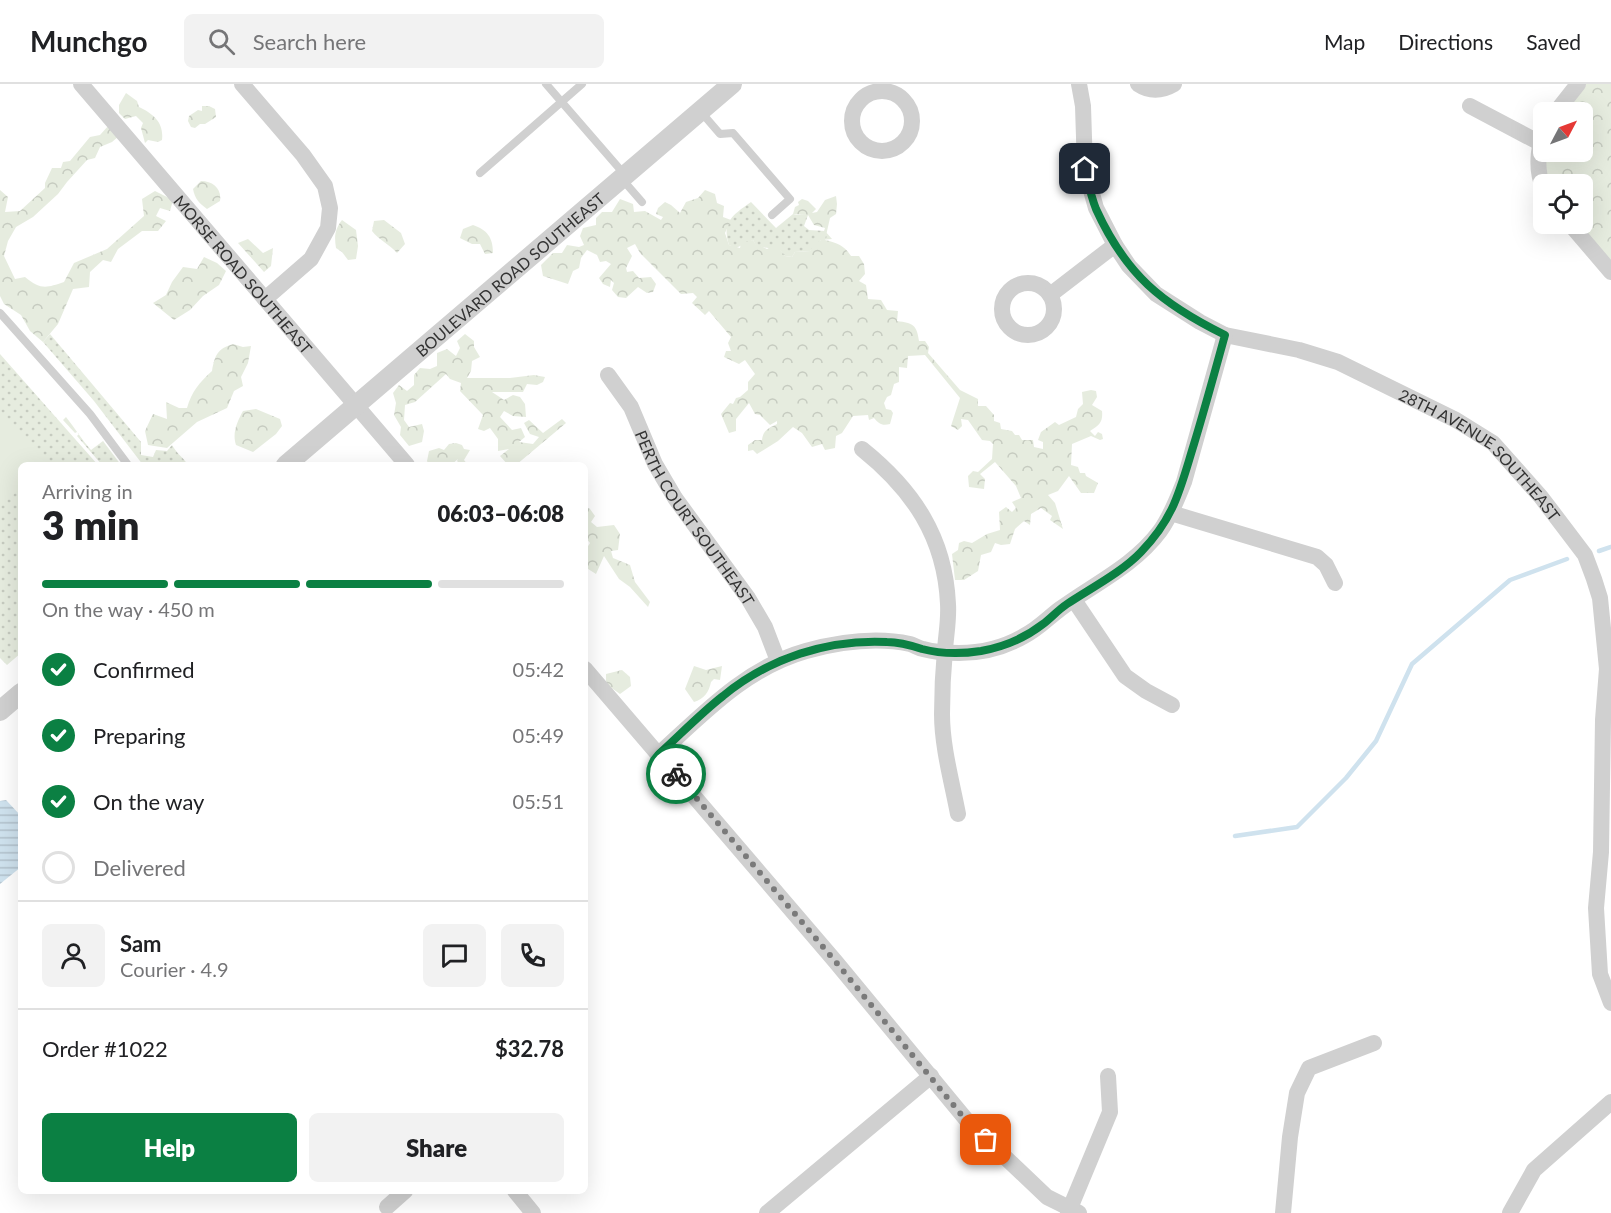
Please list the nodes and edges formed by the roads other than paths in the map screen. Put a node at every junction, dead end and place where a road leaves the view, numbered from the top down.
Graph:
1 (81, 84) edge
2 (242, 84) edge
3 (546, 84) edge
4 (582, 84) edge
5 (732, 84) edge
6 (1078, 84) edge
7 (1138, 84) edge
8 (1174, 84) edge
9 (1578, 84) edge
10 (561, 102) junction
11 (1564, 102) edge
12 (1470, 106) dead end
13 (700, 111) junction
14 (1533, 134) edge
15 (480, 173) dead end
16 (624, 177) junction
17 (642, 202) dead end
18 (772, 215) dead end
19 (1579, 234) edge
20 (1115, 245) junction
21 (1611, 272) edge
22 (1050, 295) dead end
23 (265, 299) junction
24 (0, 313) edge
25 (1225, 335) junction
26 (608, 375) dead end
27 (356, 406) junction
28 (862, 449) dead end
29 (126, 462) edge
30 (290, 462) edge
31 (404, 462) edge
32 (1171, 513) junction
33 (1335, 583) dead end
34 (1074, 600) junction
35 (944, 652) junction
36 (778, 661) junction
37 (588, 672) edge
38 (18, 696) edge
39 (1172, 705) dead end
40 (0, 711) edge
41 (1607, 731) edge
42 (659, 754) junction
43 (958, 814) dead end
44 (1611, 1003) edge
45 (1374, 1043) dead end
46 (932, 1076) junction
47 (1108, 1076) dead end
48 (1611, 1102) edge
49 (402, 1194) edge
50 (517, 1194) edge
51 (387, 1207) dead end
52 (1072, 1211) edge
53 (533, 1213) edge
54 (767, 1213) edge
55 (1283, 1213) edge
56 (1510, 1213) edge

1 - 23 street, MORSE ROAD SOUTHEAST
2 - 23 street
3 - 10 lane
4 - 10 lane
5 - 13 street, BOULEVARD ROAD SOUTHEAST
6 - 20 street, 28TH AVENUE SOUTHEAST
7 - 8 street
9 - 11 street
10 - 15 lane
10 - 16 lane
12 - 14 street
13 - 16 street, BOULEVARD ROAD SOUTHEAST
13 - 18 lane
16 - 17 lane
16 - 27 street, BOULEVARD ROAD SOUTHEAST
19 - 21 street
20 - 22 street
20 - 25 street, 28TH AVENUE SOUTHEAST
23 - 27 street, MORSE ROAD SOUTHEAST
24 - 29 lane
25 - 32 street
25 - 41 street, 28TH AVENUE SOUTHEAST
26 - 36 street, PERTH COURT SOUTHEAST
27 - 30 street, BOULEVARD ROAD SOUTHEAST
27 - 31 street, MORSE ROAD SOUTHEAST
28 - 35 street
32 - 33 street
32 - 34 street
34 - 35 street
34 - 39 street
35 - 36 street
35 - 43 street
36 - 42 street
37 - 42 street
38 - 40 street
41 - 44 street, 28TH AVENUE SOUTHEAST
42 - 46 street
45 - 55 street
46 - 52 street
46 - 54 street
47 - 52 street
48 - 56 street
49 - 51 street
50 - 53 street

